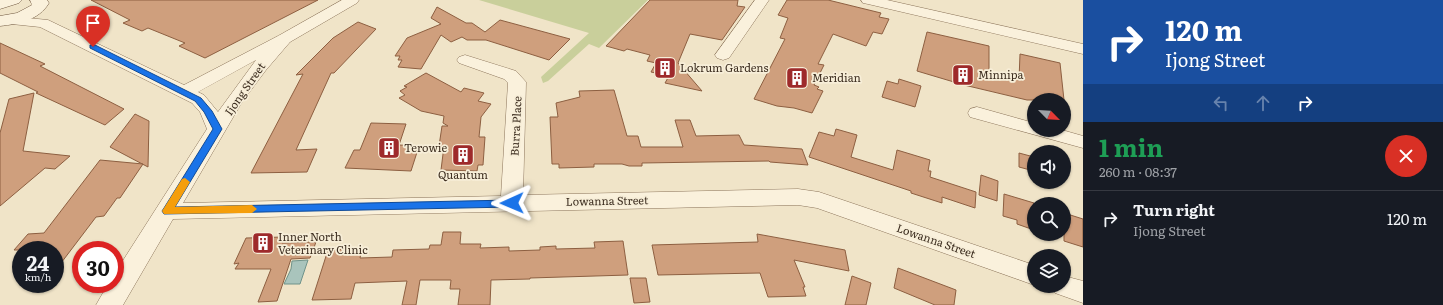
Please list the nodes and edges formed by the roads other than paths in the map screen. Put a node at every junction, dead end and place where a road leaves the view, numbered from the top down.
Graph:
1 (14, 0) edge
2 (352, 0) edge
3 (762, 0) edge
4 (868, 0) edge
5 (41, 2) edge
6 (0, 4) edge
7 (2, 21) edge
8 (43, 23) junction
9 (284, 39) junction
10 (1083, 49) edge
11 (723, 55) dead end
12 (465, 60) dead end
13 (184, 92) junction
14 (977, 113) dead end
15 (1027, 127) edge
16 (217, 129) junction
17 (1065, 137) edge
18 (1083, 142) edge
19 (512, 203) junction
20 (167, 211) junction
21 (1027, 273) edge
22 (1071, 288) edge
23 (1083, 292) edge
24 (110, 305) edge

1 - 6 street
2 - 9 street, Ijong Street
3 - 11 street
4 - 10 street
5 - 7 street
5 - 8 street
7 - 8 street
8 - 13 street
9 - 13 street, Ijong Street
9 - 16 street, Ijong Street
12 - 19 street, Burra Place
13 - 16 street
14 - 15 street
16 - 20 street, Ijong Street
17 - 18 street
19 - 20 street, Lowanna Street
19 - 21 street, Lowanna Street
20 - 24 street, Ijong Street
22 - 23 street

